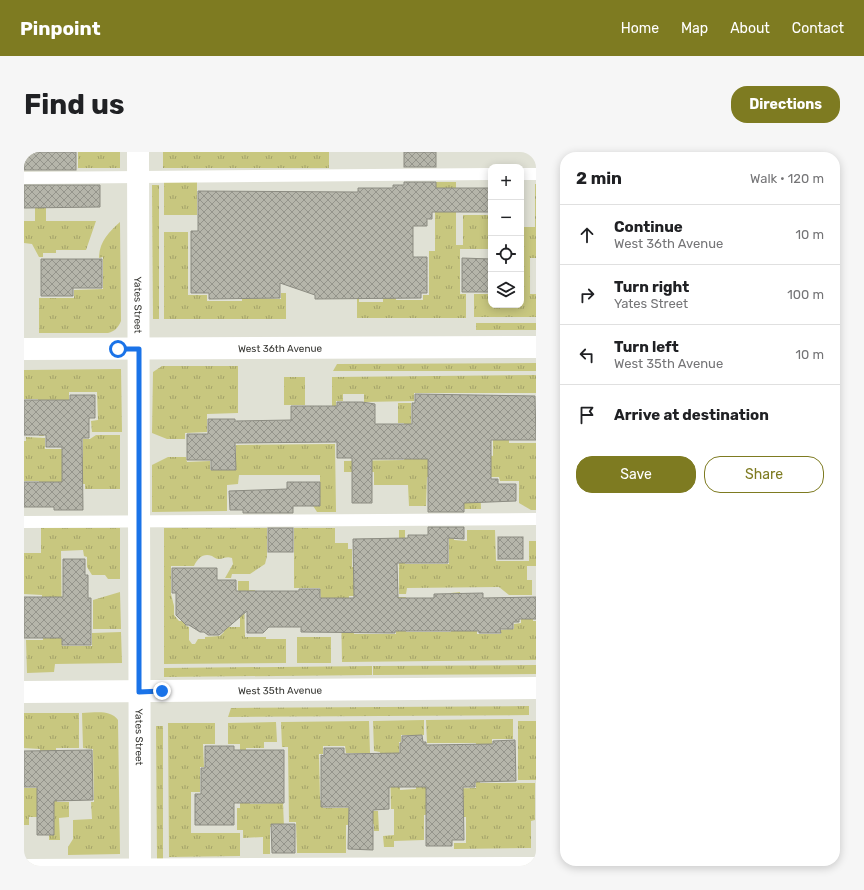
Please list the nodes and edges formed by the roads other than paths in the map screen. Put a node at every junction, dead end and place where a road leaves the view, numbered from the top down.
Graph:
1 (138, 152) edge
2 (488, 174) edge
3 (524, 174) edge
4 (536, 174) edge
5 (138, 177) junction
6 (24, 178) edge
7 (536, 347) edge
8 (24, 349) edge
9 (139, 349) junction
10 (536, 519) edge
11 (139, 521) junction
12 (24, 522) edge
13 (536, 688) edge
14 (24, 692) edge
15 (139, 692) junction
16 (536, 863) edge
17 (24, 865) edge
18 (140, 865) edge

1 - 5 street, Yates Street
2 - 5 lane
3 - 4 lane
5 - 6 lane
5 - 9 street, Yates Street
7 - 9 street, West 36th Avenue
8 - 9 street, West 36th Avenue
9 - 11 street, Yates Street
10 - 11 lane
11 - 12 lane
11 - 15 street, Yates Street
13 - 15 street, West 35th Avenue
14 - 15 street, West 35th Avenue
15 - 18 street, Yates Street
16 - 18 lane
17 - 18 lane

